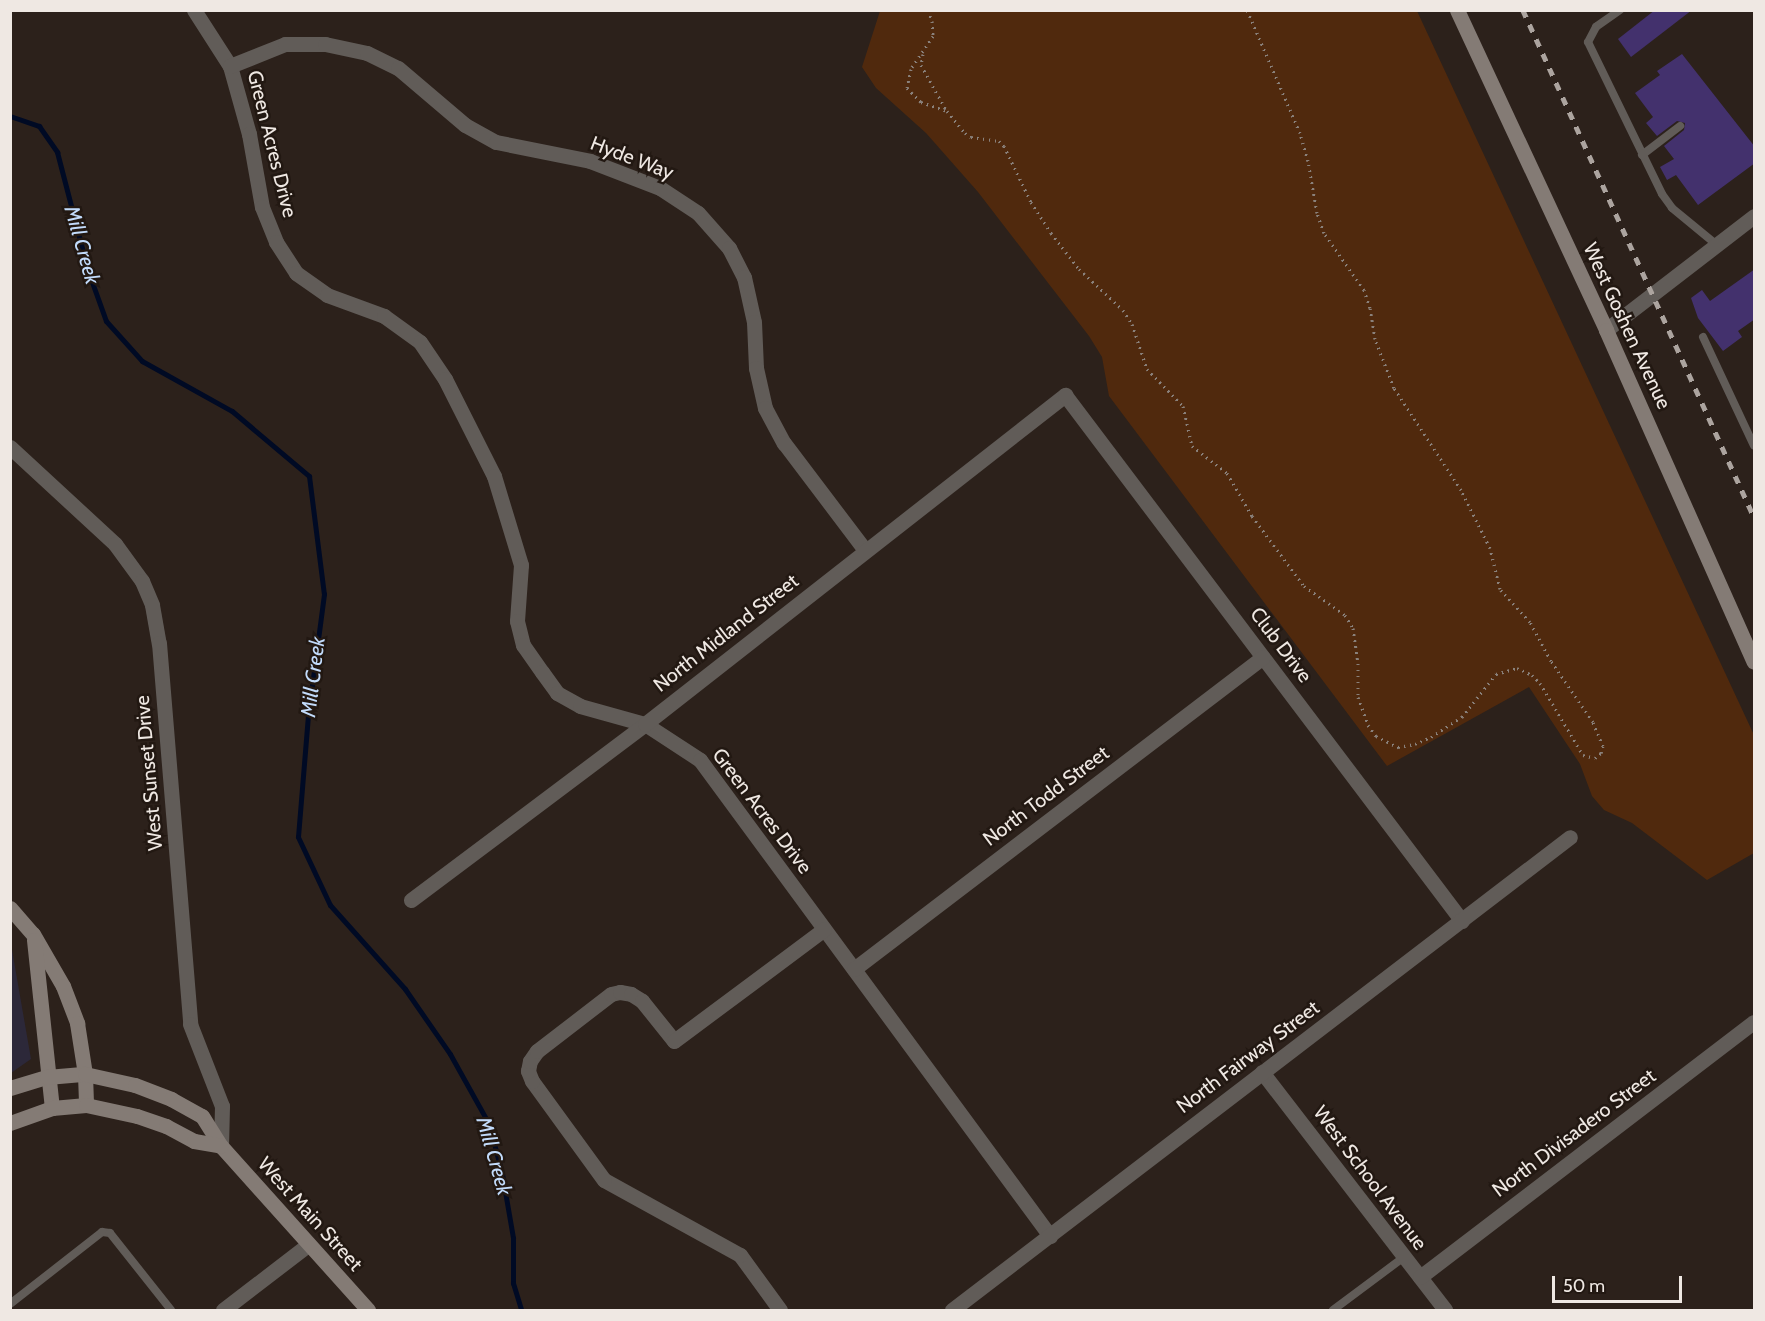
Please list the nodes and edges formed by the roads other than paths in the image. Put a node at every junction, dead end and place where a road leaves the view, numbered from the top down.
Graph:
1 (194, 10) edge
2 (1457, 10) edge
3 (1620, 10) edge
4 (230, 66) junction
5 (1680, 126) dead end
6 (1641, 155) junction
7 (1755, 216) edge
8 (1717, 245) junction
9 (1606, 330) junction
10 (1703, 337) dead end
11 (1065, 395) joint
12 (1755, 446) edge
13 (10, 447) edge
14 (865, 550) junction
15 (1263, 657) junction
16 (1755, 662) edge
17 (645, 724) junction
18 (1570, 837) dead end
19 (411, 900) dead end
20 (10, 908) edge
21 (1462, 921) junction
22 (824, 929) junction
23 (33, 934) junction
24 (854, 969) junction
25 (1755, 1022) edge
26 (1262, 1072) junction
27 (85, 1074) junction
28 (47, 1077) junction
29 (10, 1088) edge
30 (86, 1105) junction
31 (52, 1108) junction
32 (10, 1123) edge
33 (221, 1146) junction
34 (1050, 1236) junction
35 (309, 1244) junction
36 (1404, 1257) junction
37 (1419, 1277) junction
38 (10, 1304) edge
39 (171, 1311) edge
40 (223, 1311) edge
41 (368, 1311) edge
42 (780, 1311) edge
43 (952, 1311) edge
44 (1333, 1311) edge
45 (1445, 1311) edge

1 - 4 street, Green Acres Drive
2 - 9 street, West Goshen Avenue
3 - 6 lane
4 - 14 street, Hyde Way
4 - 17 street, Green Acres Drive
5 - 6 lane
6 - 8 lane
7 - 8 street
8 - 9 street
9 - 16 street, West Goshen Avenue
10 - 12 lane
11 - 14 street, North Midland Street
11 - 15 street, Club Drive
13 - 33 street, West Sunset Drive
14 - 17 street, North Midland Street
15 - 21 street, Club Drive
15 - 24 street, North Todd Street
17 - 19 street, North Midland Street
17 - 22 street, Green Acres Drive
18 - 21 street, North Fairway Street
20 - 23 street
21 - 26 street, North Fairway Street
22 - 24 street, Green Acres Drive
22 - 42 street
23 - 27 street
23 - 28 street
24 - 34 street, Green Acres Drive
25 - 37 street, North Divisadero Street
26 - 34 street, North Fairway Street
26 - 36 street, West School Avenue
27 - 28 street, West Main Street
27 - 30 street
27 - 33 street, West Main Street
28 - 29 street, West Main Street
28 - 31 street
30 - 31 street
30 - 33 street
31 - 32 street
33 - 35 street, West Main Street
34 - 43 street, North Fairway Street
35 - 40 street
35 - 41 street, West Main Street
36 - 37 street, West School Avenue
36 - 44 lane
37 - 45 street, West School Avenue
38 - 39 lane

